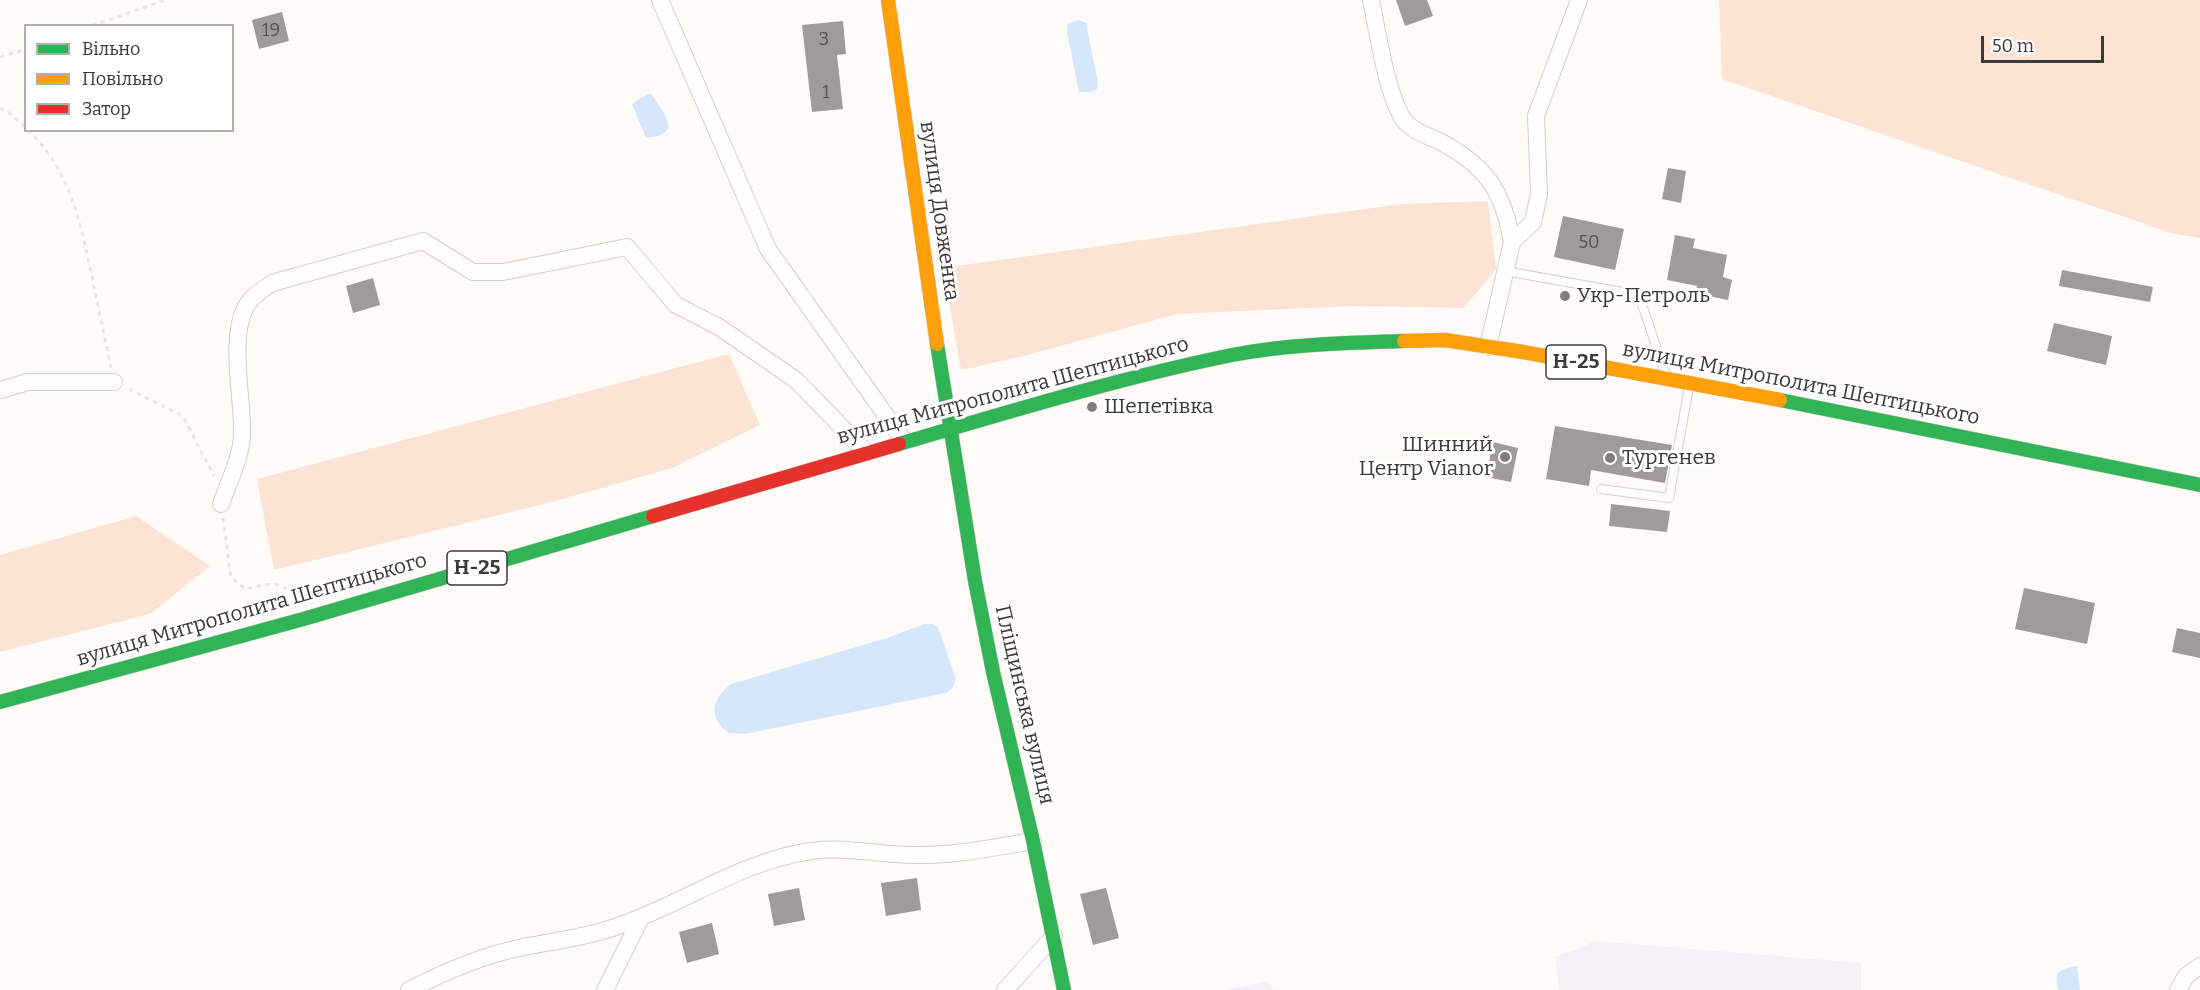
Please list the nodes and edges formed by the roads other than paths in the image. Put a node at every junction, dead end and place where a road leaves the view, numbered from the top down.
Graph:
1 (660, 0) edge
2 (888, 0) edge
3 (1371, 0) edge
4 (1579, 0) edge
5 (1512, 242) junction
6 (1505, 271) junction
7 (1488, 347) junction
8 (1667, 380) junction
9 (114, 382) road end
10 (1689, 383) junction
11 (0, 390) edge
12 (951, 428) junction
13 (904, 441) junction
14 (866, 452) junction
15 (2200, 485) edge
16 (1601, 489) dead end
17 (221, 504) dead end
18 (0, 702) edge
19 (1033, 841) junction
20 (641, 918) junction
21 (1054, 936) junction
22 (2200, 966) edge
23 (409, 990) edge
24 (606, 990) edge
25 (1005, 990) edge
26 (1064, 990) edge
27 (2178, 990) edge

1 - 13 street
2 - 12 main road, вулиця Довженка
3 - 5 street
4 - 5 street
5 - 6 street
6 - 7 street
6 - 8 lane
7 - 8 main road, вулиця Митрополита Шептицького / Н-25
7 - 12 main road, вулиця Митрополита Шептицького / Н-25
8 - 10 main road, вулиця Митрополита Шептицького / Н-25
9 - 11 street
10 - 15 main road, вулиця Митрополита Шептицького / Н-25
10 - 16 lane
12 - 13 main road, вулиця Митрополита Шептицького / Н-25
12 - 19 main road, Пліщинська вулиця
13 - 14 main road, вулиця Митрополита Шептицького / Н-25
14 - 17 street
14 - 18 main road, вулиця Митрополита Шептицького / Н-25
19 - 20 street
19 - 21 main road, Пліщинська вулиця
20 - 23 street
20 - 24 street
21 - 25 street
21 - 26 main road, Пліщинська вулиця
22 - 27 street

